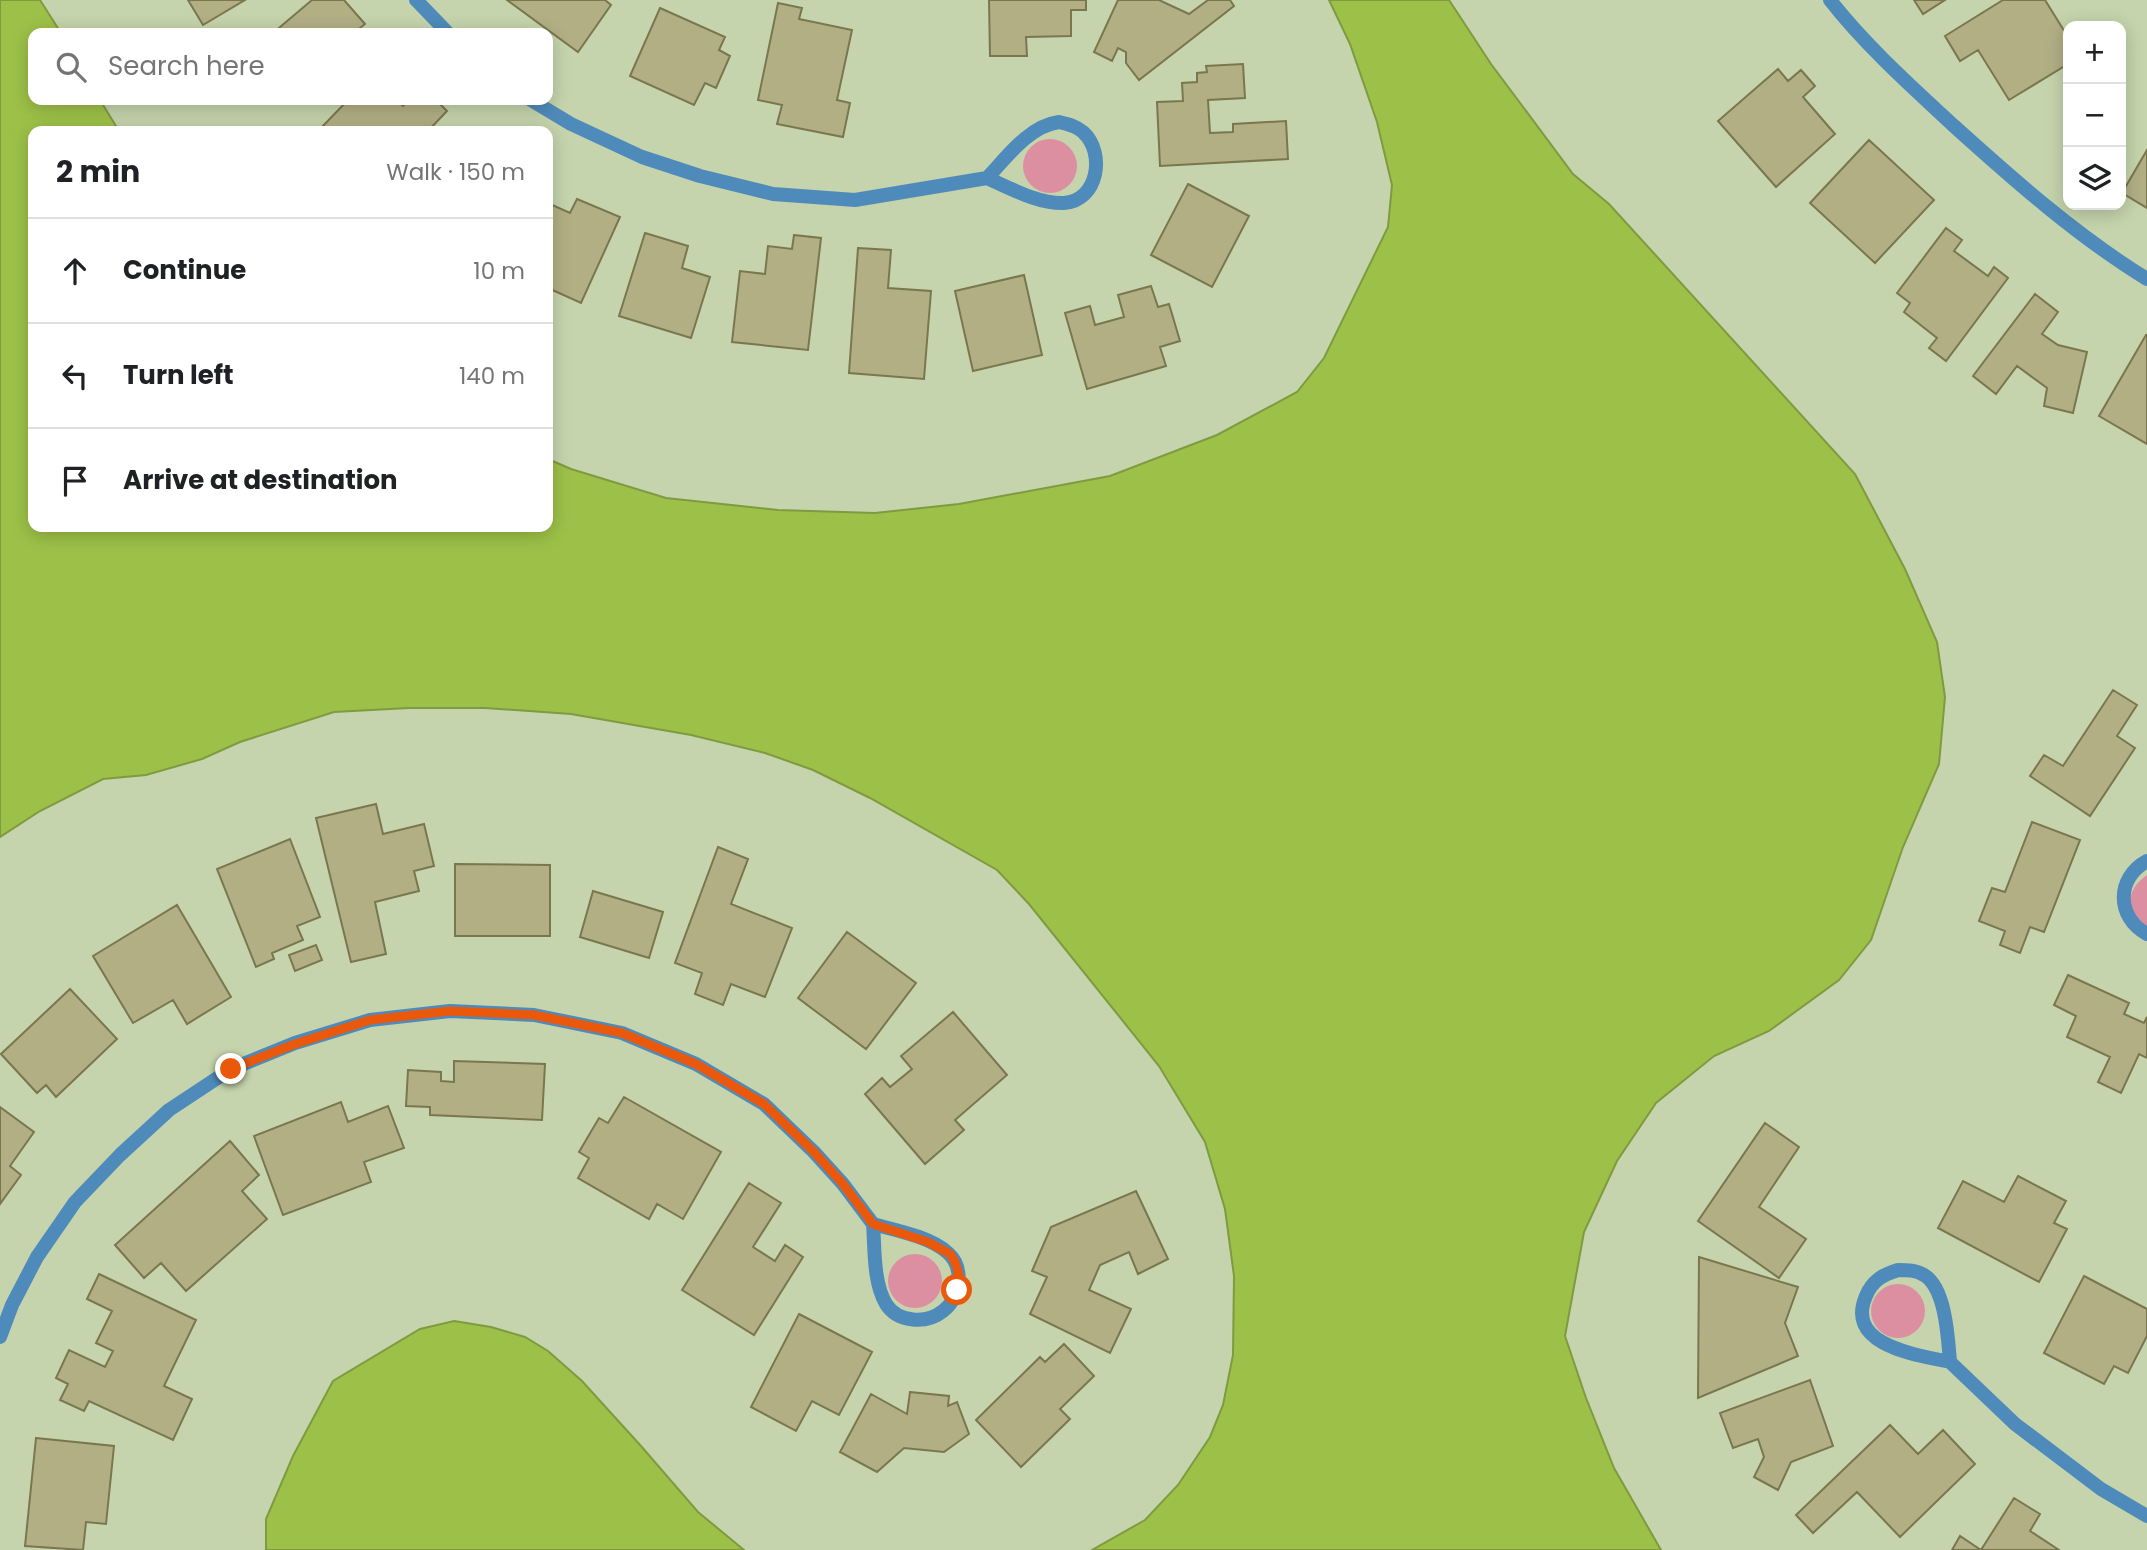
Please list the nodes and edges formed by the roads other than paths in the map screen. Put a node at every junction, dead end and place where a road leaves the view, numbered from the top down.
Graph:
1 (415, 0) edge
2 (1830, 0) edge
3 (443, 28) edge
4 (539, 105) edge
5 (987, 178) junction
6 (2147, 279) edge
7 (2147, 861) edge
8 (2147, 934) edge
9 (873, 1224) junction
10 (0, 1337) edge
11 (1950, 1362) junction
12 (2147, 1516) edge

1 - 3 street
2 - 6 street
4 - 5 street
5 - 5 street
7 - 8 street
9 - 9 street
9 - 10 street
11 - 11 street
11 - 12 street

